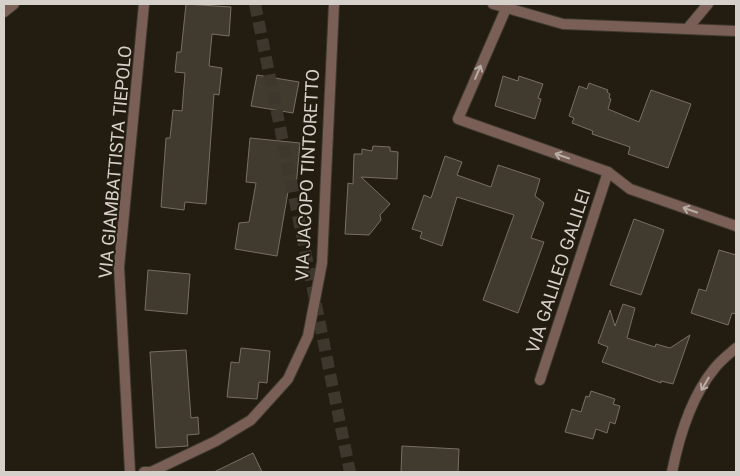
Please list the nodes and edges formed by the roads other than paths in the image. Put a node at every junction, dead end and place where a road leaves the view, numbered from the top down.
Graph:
1 (14, 4) edge
2 (144, 4) edge
3 (334, 4) edge
4 (493, 4) edge
5 (708, 4) edge
6 (507, 6) edge
7 (4, 12) edge
8 (687, 29) junction
9 (736, 31) edge
10 (608, 172) junction
11 (736, 226) edge
12 (736, 348) edge
13 (540, 380) dead end
14 (130, 472) edge
15 (144, 472) edge
16 (672, 472) edge

1 - 7 street
2 - 14 street, VIA GIAMBATTISTA TIEPOLO
3 - 15 street, VIA JACOPO TINTORETTO
4 - 6 street
5 - 8 street
6 - 8 street
10 -> 6 street, VIA GALILEO GALILEI
8 - 9 street
11 -> 10 street, VIA GALILEO GALILEI
10 - 13 street, VIA GALILEO GALILEI
12 -> 16 street

